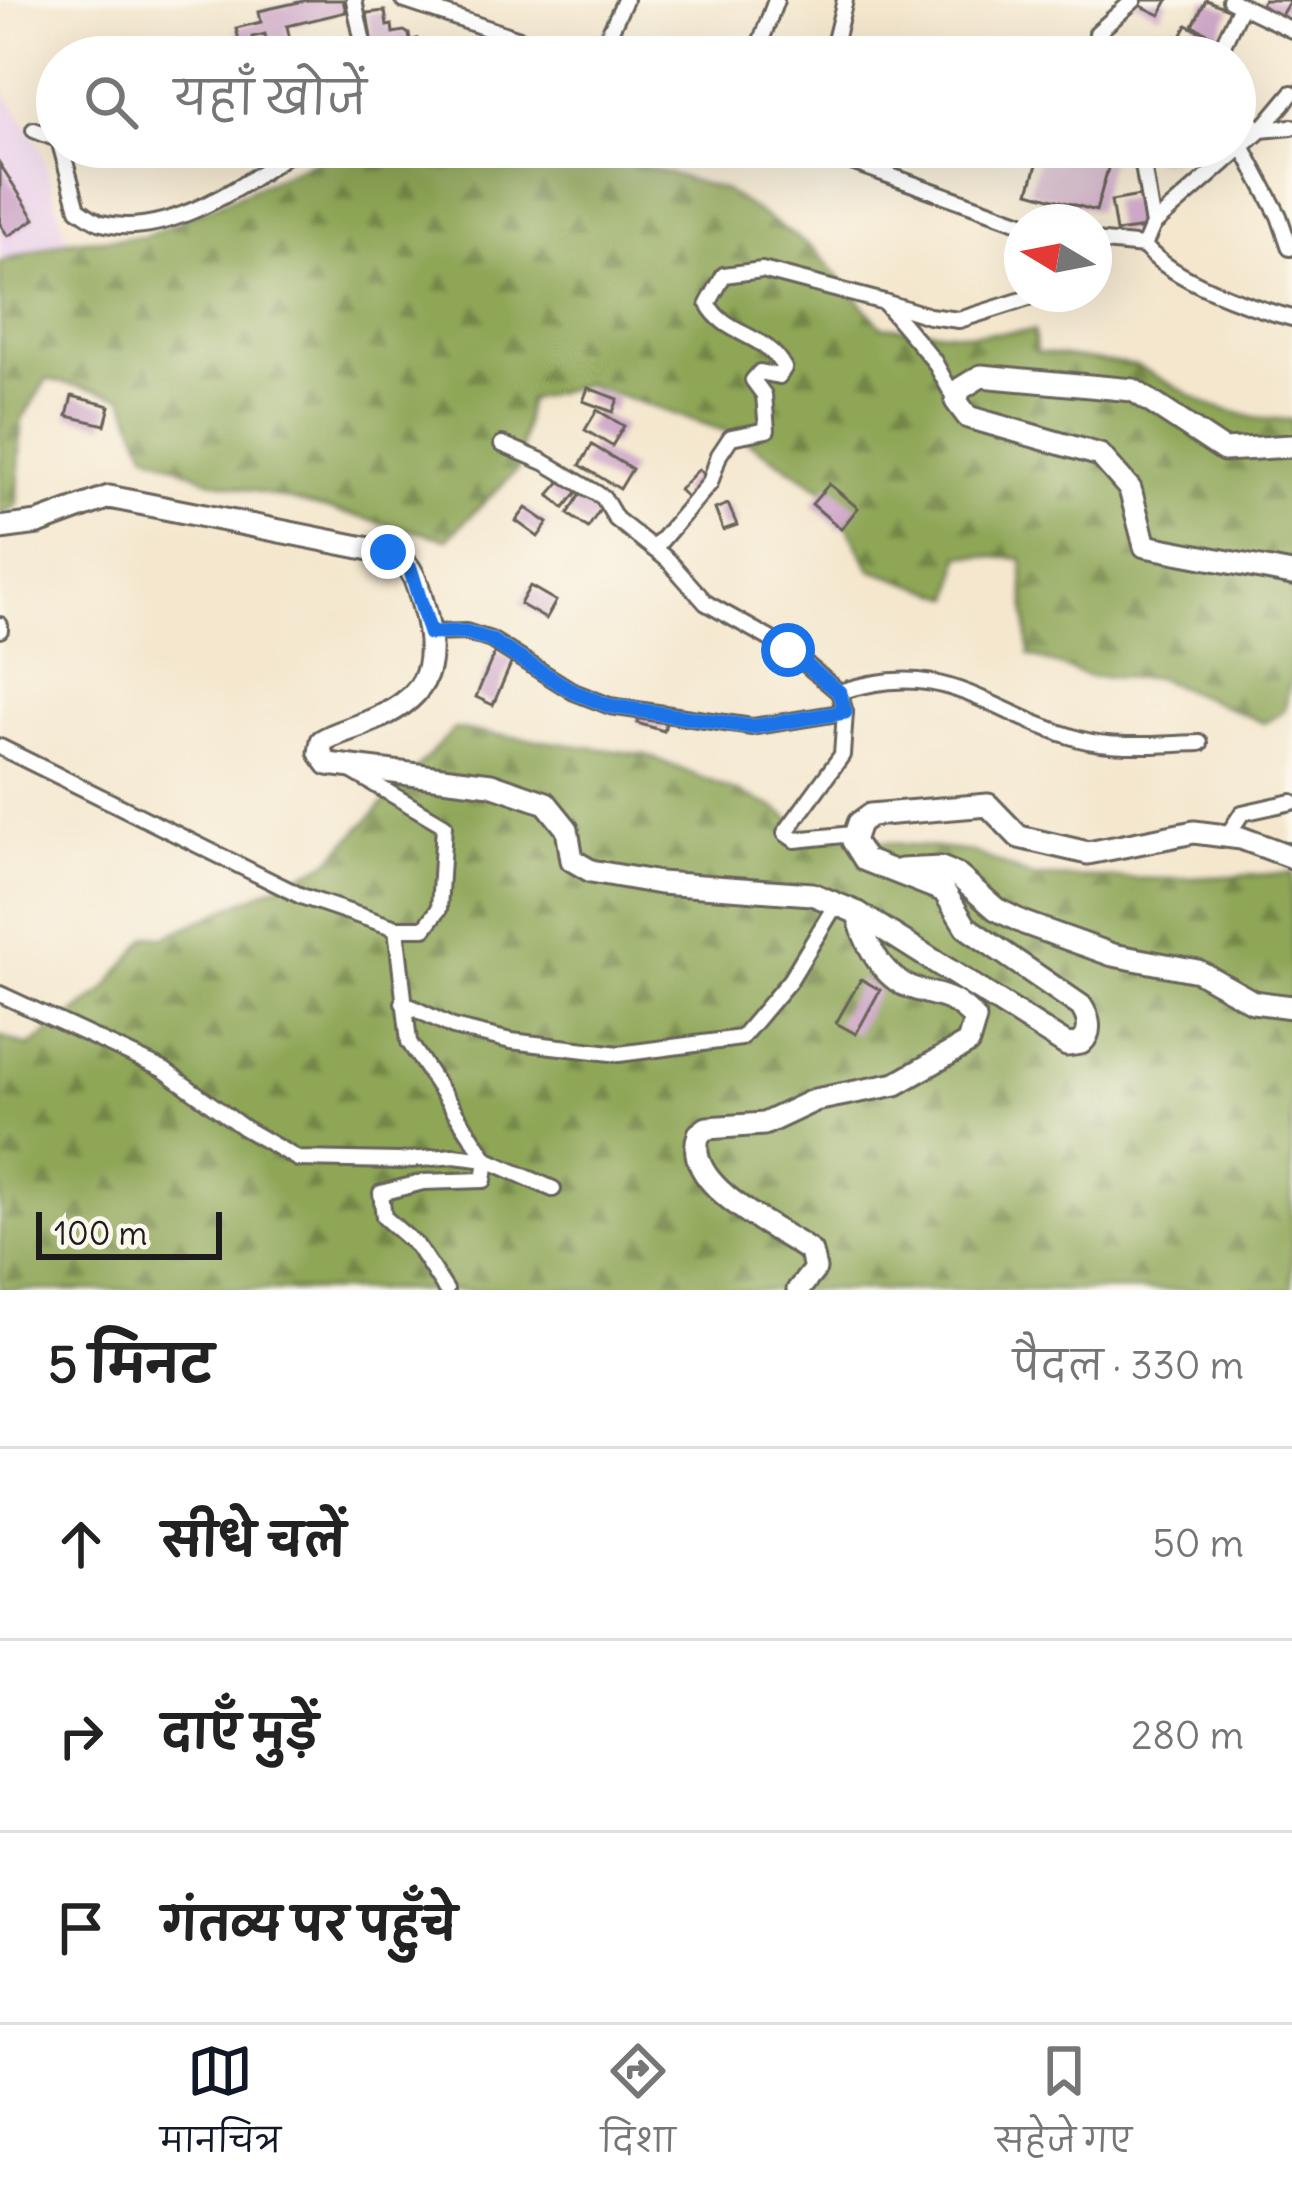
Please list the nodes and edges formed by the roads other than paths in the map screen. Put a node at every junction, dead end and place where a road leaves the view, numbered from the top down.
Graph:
1 (354, 0) edge
2 (403, 0) edge
3 (626, 0) edge
4 (776, 0) edge
5 (845, 0) edge
6 (1134, 0) edge
7 (1236, 3) edge
8 (1292, 30) edge
9 (362, 36) edge
10 (510, 36) edge
11 (608, 36) edge
12 (763, 36) edge
13 (836, 36) edge
14 (1097, 36) edge
15 (1224, 36) edge
16 (1292, 93) edge
17 (1256, 126) edge
18 (1292, 127) edge
19 (1261, 130) junction
20 (1256, 134) edge
21 (66, 168) edge
22 (269, 168) edge
23 (869, 168) edge
24 (1144, 168) edge
25 (1216, 168) edge
26 (1253, 168) edge
27 (1004, 217) edge
28 (1153, 225) junction
29 (1112, 243) edge
30 (1144, 246) junction
31 (1290, 248) edge
32 (884, 302) junction
33 (1004, 306) edge
34 (1292, 318) edge
35 (956, 401) junction
36 (502, 444) dead end
37 (1292, 446) edge
38 (0, 528) edge
39 (653, 549) junction
40 (1292, 574) edge
41 (430, 633) junction
42 (839, 692) junction
43 (845, 712) junction
44 (1200, 743) dead end
45 (0, 747) edge
46 (347, 768) junction
47 (1292, 802) edge
48 (853, 834) junction
49 (1226, 836) junction
50 (1292, 857) edge
51 (898, 871) junction
52 (836, 904) junction
53 (858, 913) junction
54 (396, 928) junction
55 (0, 994) edge
56 (403, 1003) junction
57 (1292, 1006) edge
58 (488, 1160) junction
59 (554, 1189) dead end
60 (446, 1290) edge
61 (798, 1290) edge

1 - 9 street
2 - 10 street
3 - 11 street
4 - 12 street
5 - 13 street
6 - 14 street
7 - 8 street
7 - 15 street
16 - 19 street
17 - 19 street
18 - 19 street
19 - 20 street
21 - 22 street
23 - 27 street
24 - 28 street
25 - 28 street
26 - 31 street
28 - 30 street
29 - 30 street
30 - 34 street
32 - 33 street
32 - 35 street
32 - 39 street
35 - 37 street
35 - 40 street
36 - 39 street
38 - 41 street
39 - 42 street
41 - 43 street
41 - 46 street
42 - 43 street
42 - 44 street
43 - 48 street
45 - 54 street
46 - 52 street
46 - 54 street
47 - 49 street
48 - 49 street
48 - 51 street
49 - 50 street
51 - 53 street
51 - 57 street
52 - 53 street
52 - 56 street
53 - 61 street
54 - 56 street
55 - 58 street
56 - 58 street
58 - 59 street
58 - 60 street

